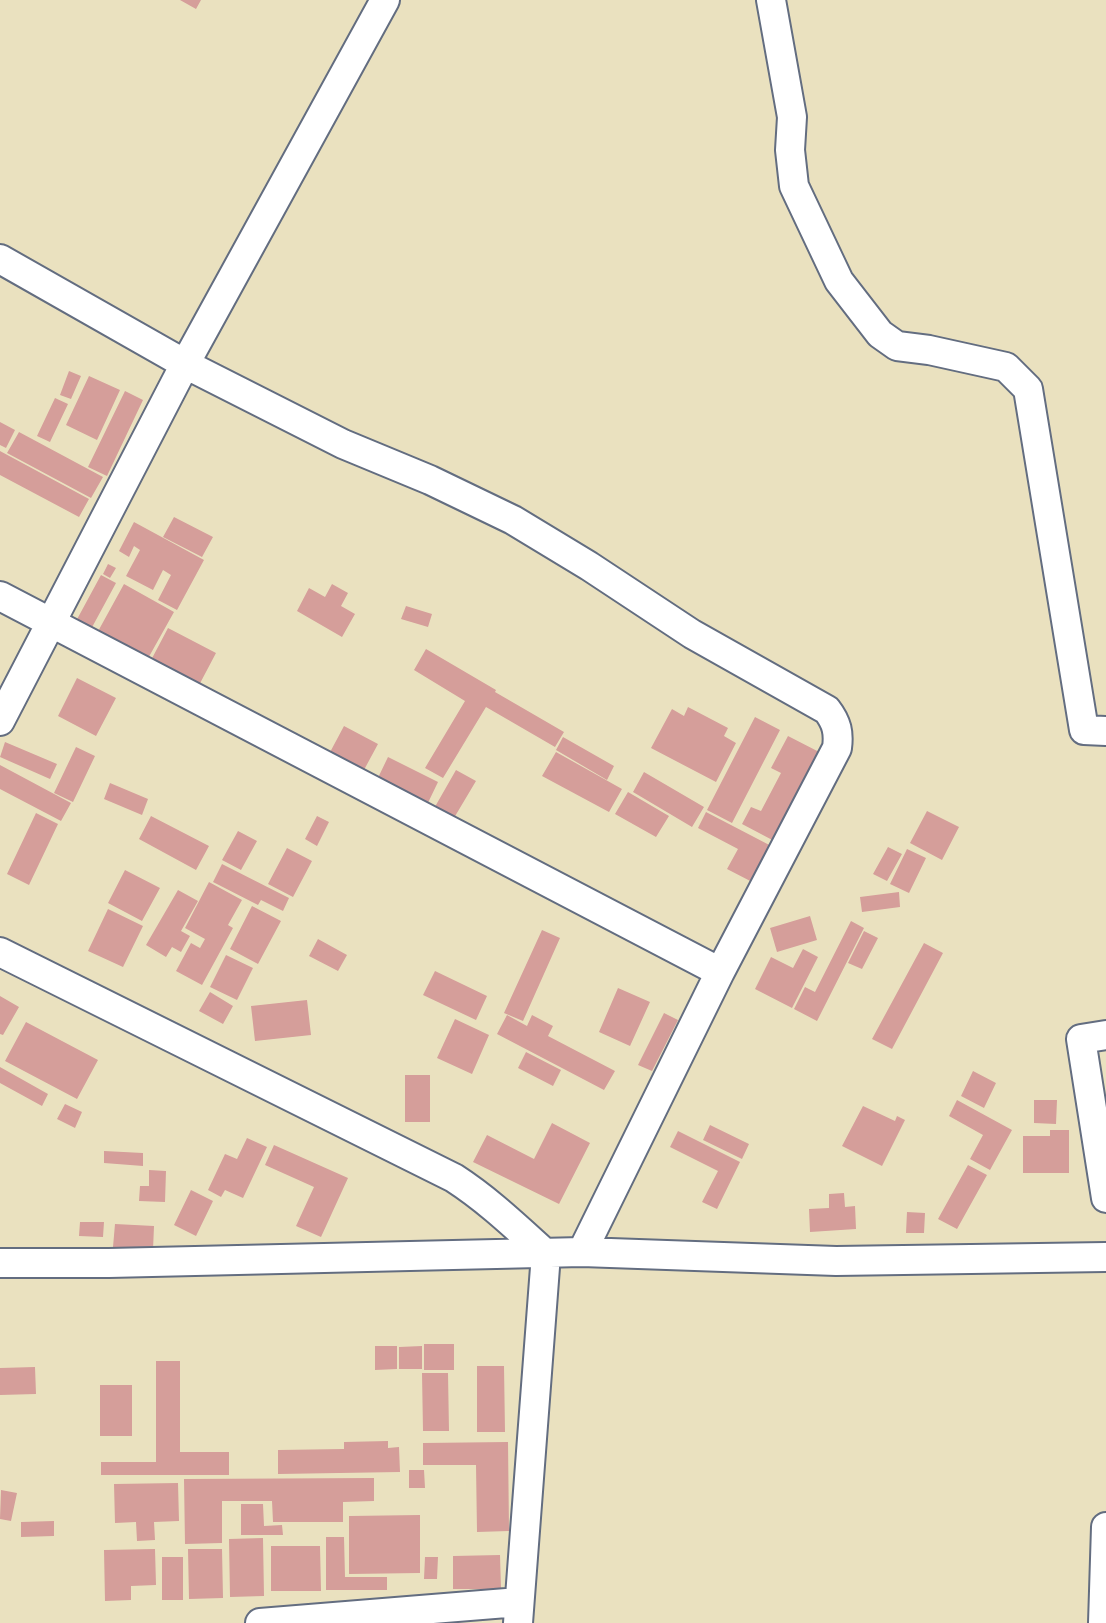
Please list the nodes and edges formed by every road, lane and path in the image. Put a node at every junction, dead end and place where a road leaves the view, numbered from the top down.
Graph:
1 (385, 0) edge
2 (771, 0) edge
3 (0, 259) edge
4 (185, 364) junction
5 (0, 596) edge
6 (51, 624) junction
7 (0, 721) edge
8 (1106, 731) edge
9 (0, 952) edge
10 (720, 972) junction
11 (1106, 1035) edge
12 (1106, 1198) edge
13 (582, 1252) junction
14 (546, 1254) junction
15 (1106, 1257) edge
16 (0, 1263) edge
17 (1106, 1527) edge
18 (519, 1613) edge
19 (260, 1623) edge
20 (1103, 1623) edge

1 - 4 street
2 - 8 street
3 - 4 street
4 - 6 street
4 - 10 street
5 - 6 street
6 - 7 street
6 - 10 street
9 - 14 street
10 - 13 street
11 - 12 street
13 - 14 street
13 - 15 street
14 - 16 street
14 - 18 street
17 - 20 street
18 - 19 street

